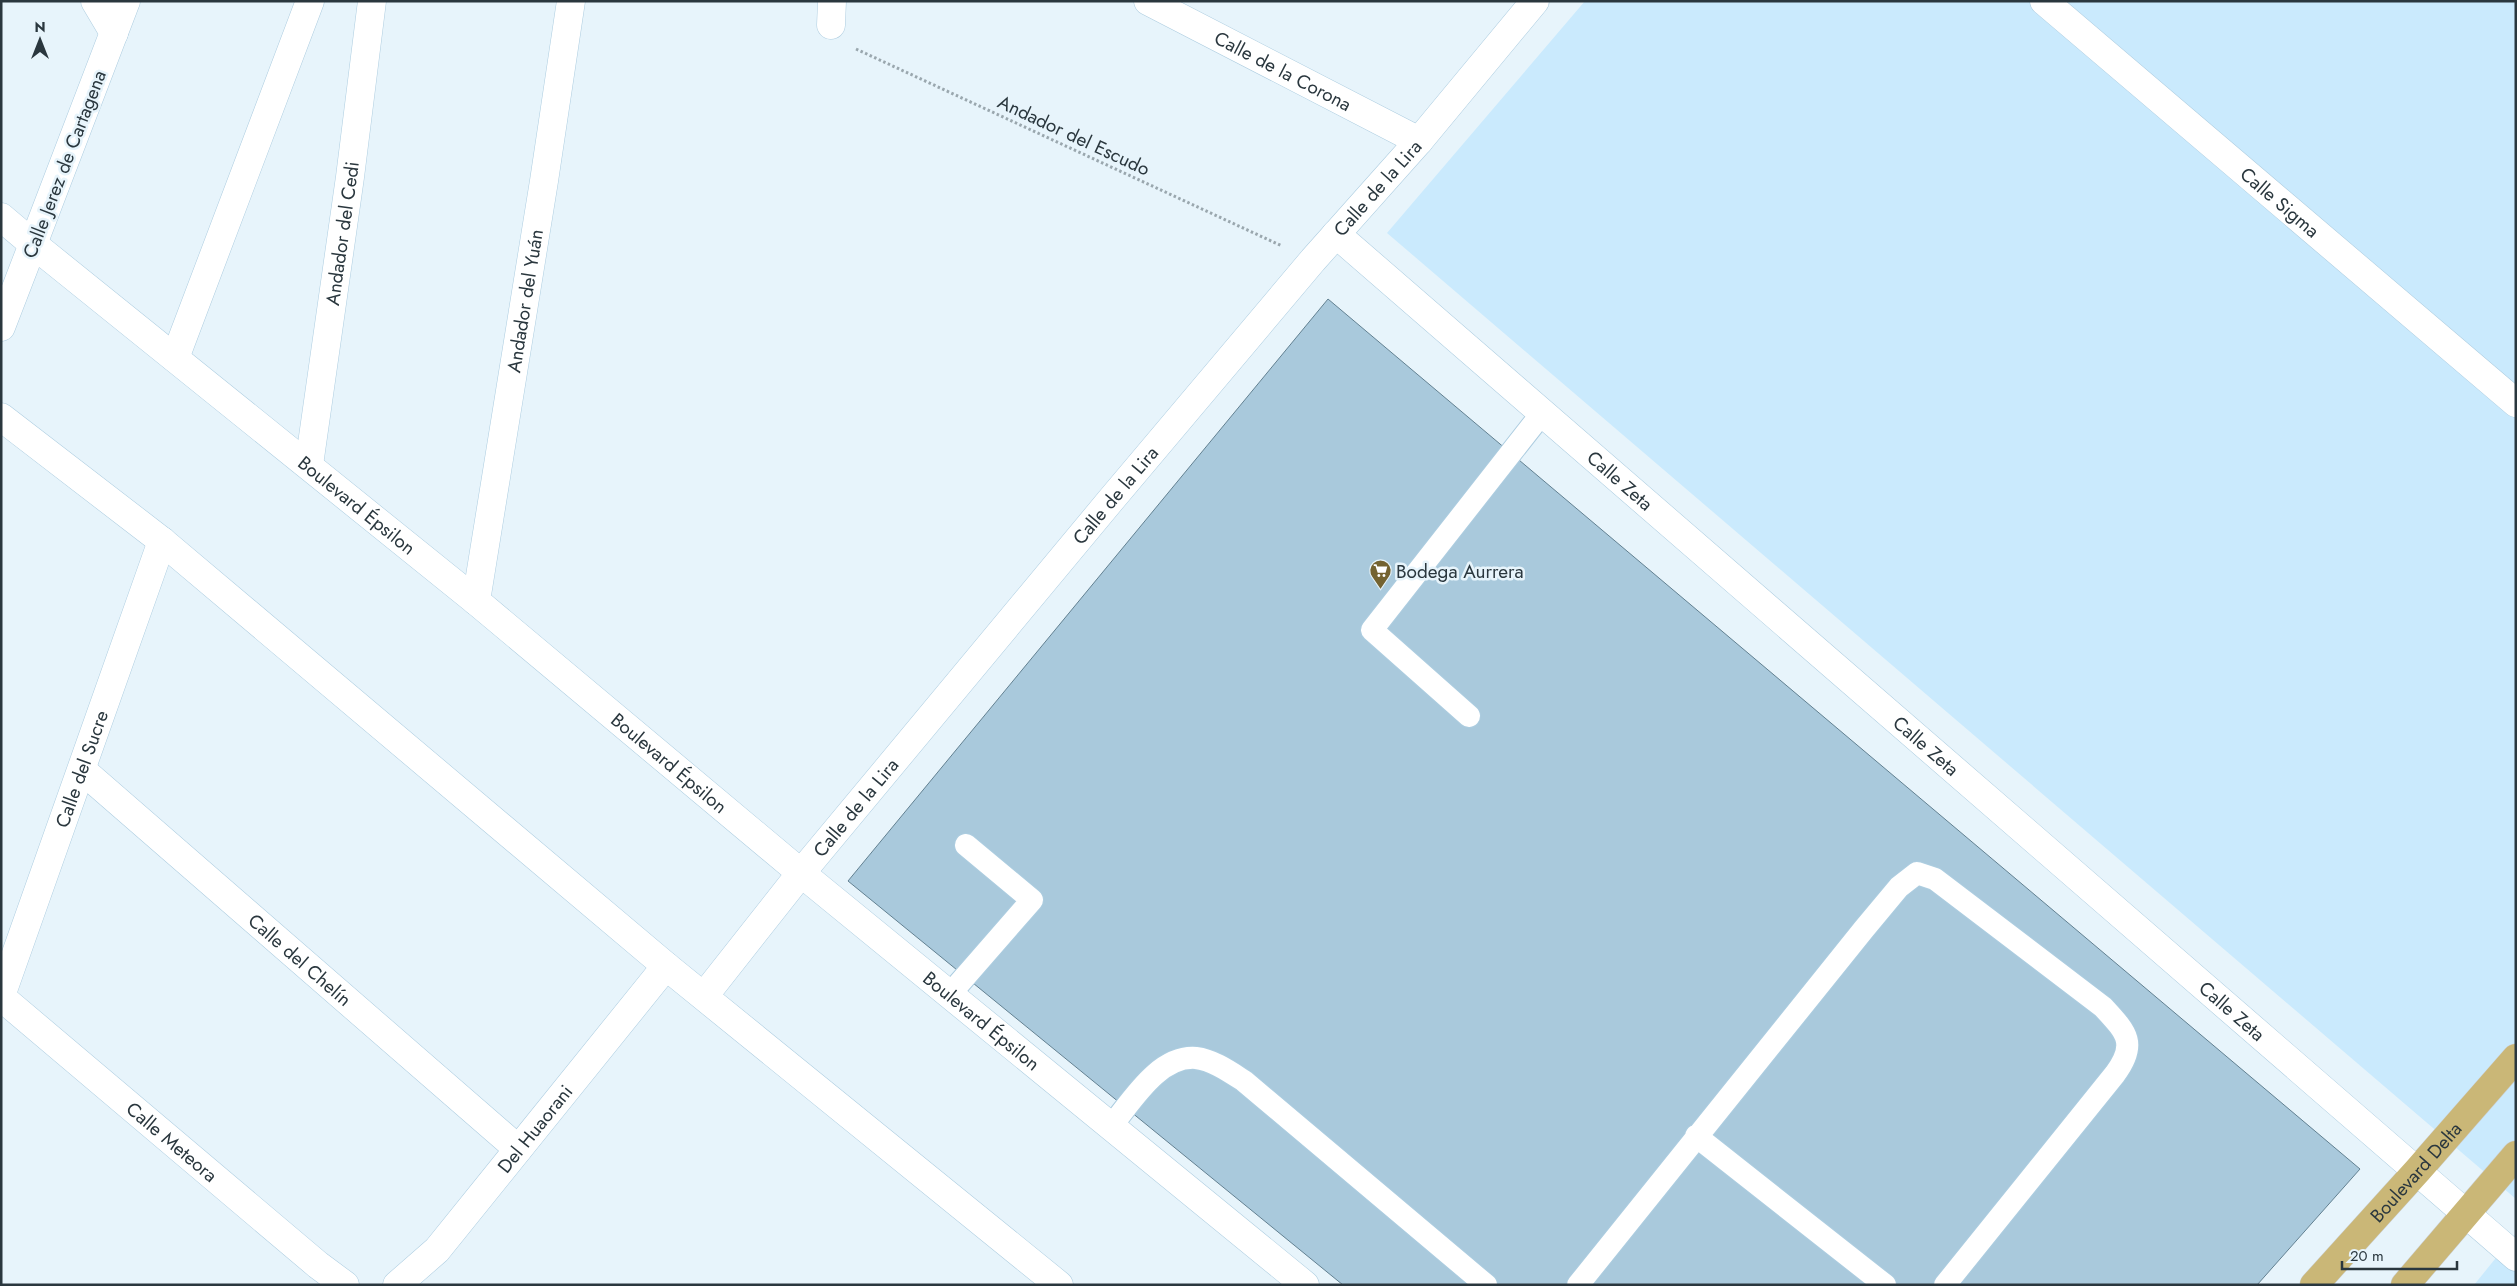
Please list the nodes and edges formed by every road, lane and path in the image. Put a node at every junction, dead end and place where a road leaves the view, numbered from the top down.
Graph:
1 (95, 1) edge
2 (126, 1) edge
3 (310, 1) edge
4 (372, 1) edge
5 (571, 1) edge
6 (1148, 1) edge
7 (1535, 1) edge
8 (2044, 1) edge
9 (832, 13) edge
10 (114, 33) junction
11 (1419, 141) junction
12 (1, 217) edge
13 (1336, 234) junction
14 (33, 244) junction
15 (1313, 260) junction
16 (1, 327) edge
17 (175, 358) junction
18 (2516, 403) edge
19 (1543, 412) junction
20 (1, 417) edge
21 (308, 465) junction
22 (162, 541) junction
23 (476, 601) junction
24 (1469, 716) dead end
25 (82, 770) junction
26 (966, 845) dead end
27 (801, 873) junction
28 (666, 966) junction
29 (950, 994) junction
30 (704, 996) junction
31 (1, 997) edge
32 (2516, 1058) edge
33 (1112, 1125) junction
34 (1696, 1136) junction
35 (518, 1149) junction
36 (2516, 1156) edge
37 (2418, 1170) junction
38 (2466, 1214) junction
39 (2516, 1257) edge
40 (345, 1285) edge
41 (397, 1285) edge
42 (1059, 1285) edge
43 (1305, 1285) edge
44 (1486, 1285) edge
45 (1578, 1285) edge
46 (1885, 1285) edge
47 (1945, 1285) edge
48 (2314, 1285) edge
49 (2405, 1285) edge

1 - 10 street
2 - 10 street, Calle Jerez de Cartagena
3 - 17 street
4 - 21 street, Andador del Cedi
5 - 23 street, Andador del Yuán
6 - 11 street, Calle de la Corona
7 - 11 street, Calle de la Lira
8 - 18 street, Calle Sigma
9 - 15 path, Andador del Escudo
10 - 14 street, Calle Jerez de Cartagena
11 - 13 street, Calle de la Lira
12 - 14 street, Boulevard Épsilon
13 - 15 street, Calle de la Lira
13 - 19 street, Calle Zeta
14 - 16 street, Calle Jerez de Cartagena
14 - 17 street, Boulevard Épsilon
15 - 27 street, Calle de la Lira
17 - 21 street, Boulevard Épsilon
19 - 24 lane
19 - 37 street, Calle Zeta
20 - 22 street
21 - 23 street, Boulevard Épsilon
22 - 25 street, Calle del Sucre
22 - 28 street
23 - 27 street, Boulevard Épsilon
25 - 31 street, Calle del Sucre
25 - 35 street, Calle del Chelín
26 - 29 lane
27 - 29 street, Boulevard Épsilon
27 - 30 street, Calle de la Lira
28 - 30 street
28 - 35 street, Del Huaorani
29 - 33 street, Boulevard Épsilon
30 - 42 street
31 - 40 street, Calle Meteora
32 - 37 main road, Boulevard Delta
33 - 43 street, Boulevard Épsilon
33 - 44 lane
34 - 45 lane
34 - 46 lane
34 - 47 lane
35 - 41 street, Del Huaorani
36 - 38 main road
37 - 38 street, Calle Zeta
37 - 48 main road, Boulevard Delta
38 - 39 street, Calle Zeta
38 - 49 main road

